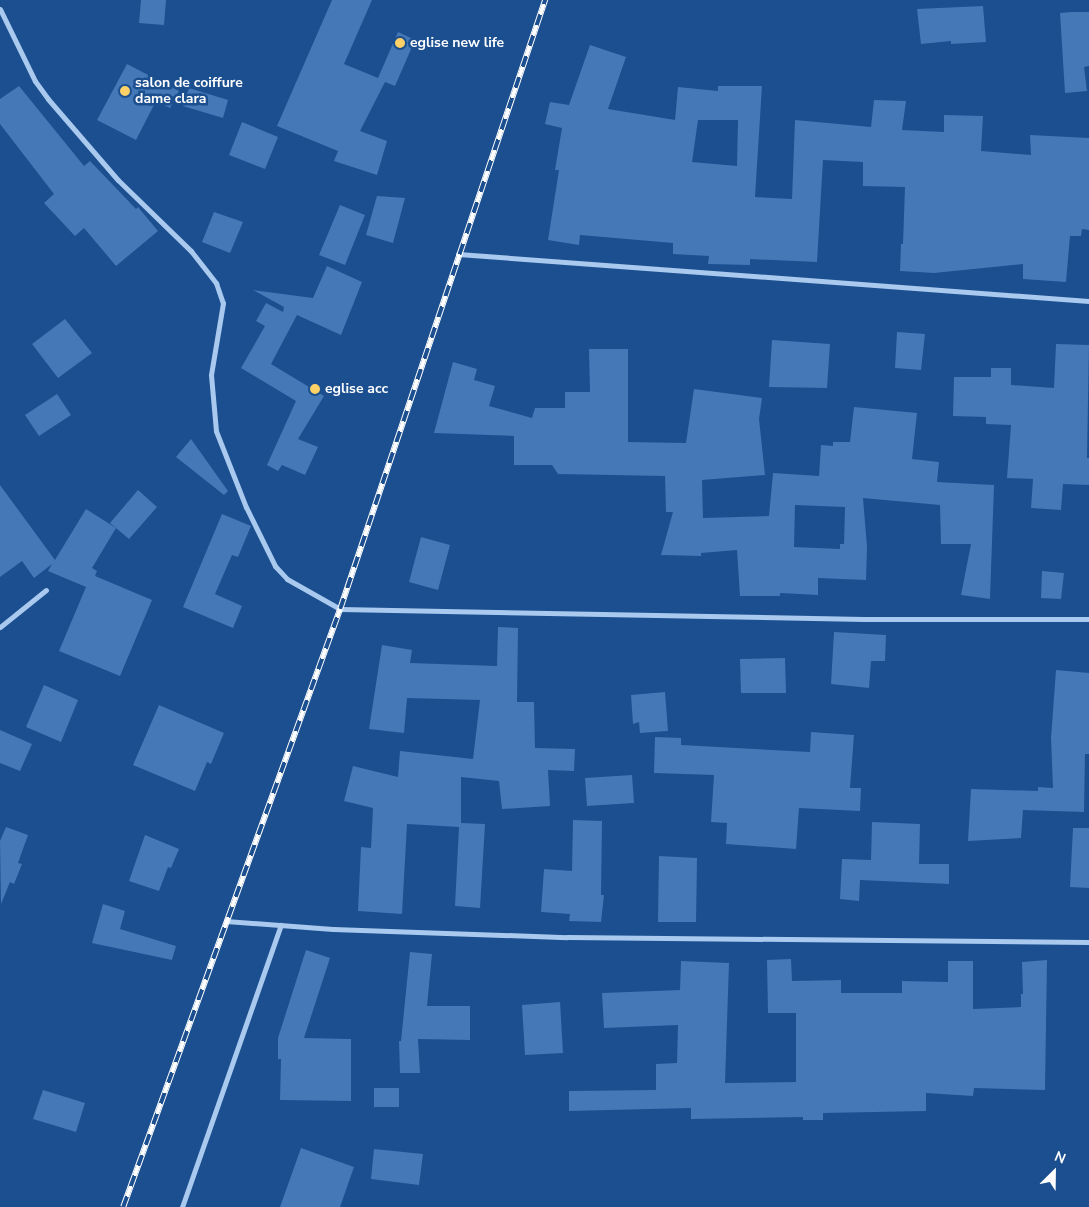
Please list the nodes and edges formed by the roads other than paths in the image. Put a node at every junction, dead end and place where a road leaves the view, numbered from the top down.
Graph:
1 (0, 9) edge
2 (458, 254) dead end
3 (1089, 300) edge
4 (46, 590) dead end
5 (1089, 619) edge
6 (0, 627) edge
7 (226, 921) dead end
8 (281, 925) junction
9 (1089, 942) edge
10 (182, 1207) edge

1 - 5 street
2 - 3 street
4 - 6 street
7 - 8 street
8 - 9 street
8 - 10 street

